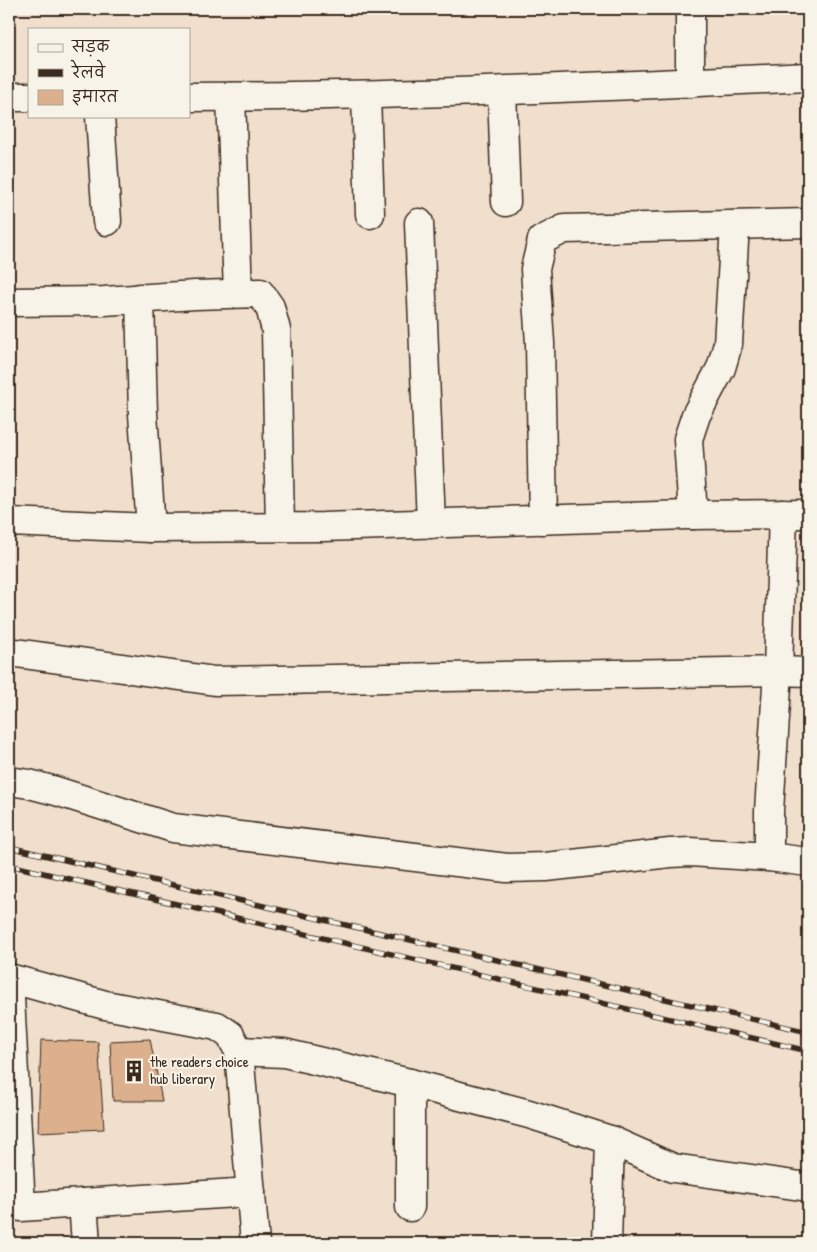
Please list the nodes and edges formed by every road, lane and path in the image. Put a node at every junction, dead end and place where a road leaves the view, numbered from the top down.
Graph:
1 (690, 9) edge
2 (808, 77) edge
3 (690, 83) junction
4 (502, 91) junction
5 (366, 95) junction
6 (9, 97) edge
7 (28, 97) edge
8 (190, 97) edge
9 (231, 97) junction
10 (100, 118) edge
11 (506, 202) dead end
12 (370, 214) dead end
13 (107, 221) dead end
14 (419, 223) dead end
15 (808, 223) edge
16 (735, 225) junction
17 (238, 294) junction
18 (140, 298) junction
19 (9, 302) edge
20 (796, 514) edge
21 (693, 515) junction
22 (543, 520) junction
23 (9, 522) edge
24 (431, 524) junction
25 (280, 527) junction
26 (151, 528) junction
27 (9, 652) edge
28 (778, 671) junction
29 (808, 672) edge
30 (9, 782) edge
31 (769, 857) junction
32 (808, 862) edge
33 (9, 978) edge
34 (239, 1051) junction
35 (410, 1082) junction
36 (610, 1140) junction
37 (808, 1187) edge
38 (251, 1192) junction
39 (83, 1203) junction
40 (410, 1208) dead end
41 (15, 1215) edge
42 (86, 1243) edge
43 (255, 1243) edge
44 (607, 1243) edge

1 - 3 street
2 - 3 street
3 - 4 street
4 - 5 street
4 - 11 street
5 - 9 street
5 - 12 street
6 - 7 street
8 - 9 street
9 - 17 street
10 - 13 street
14 - 24 street
15 - 16 street
16 - 21 street
16 - 22 street
17 - 18 street
17 - 25 street
18 - 19 street
18 - 26 street
20 - 21 street
20 - 28 street
21 - 22 street
22 - 24 street
23 - 26 street
24 - 25 street
25 - 26 street
27 - 28 street
28 - 29 street
28 - 31 street
30 - 31 street
31 - 32 street
33 - 34 street
33 - 41 street
34 - 35 street
34 - 38 street
35 - 36 street
35 - 40 street
36 - 37 street
36 - 44 street
38 - 39 street
38 - 43 street
39 - 41 street
39 - 42 street

